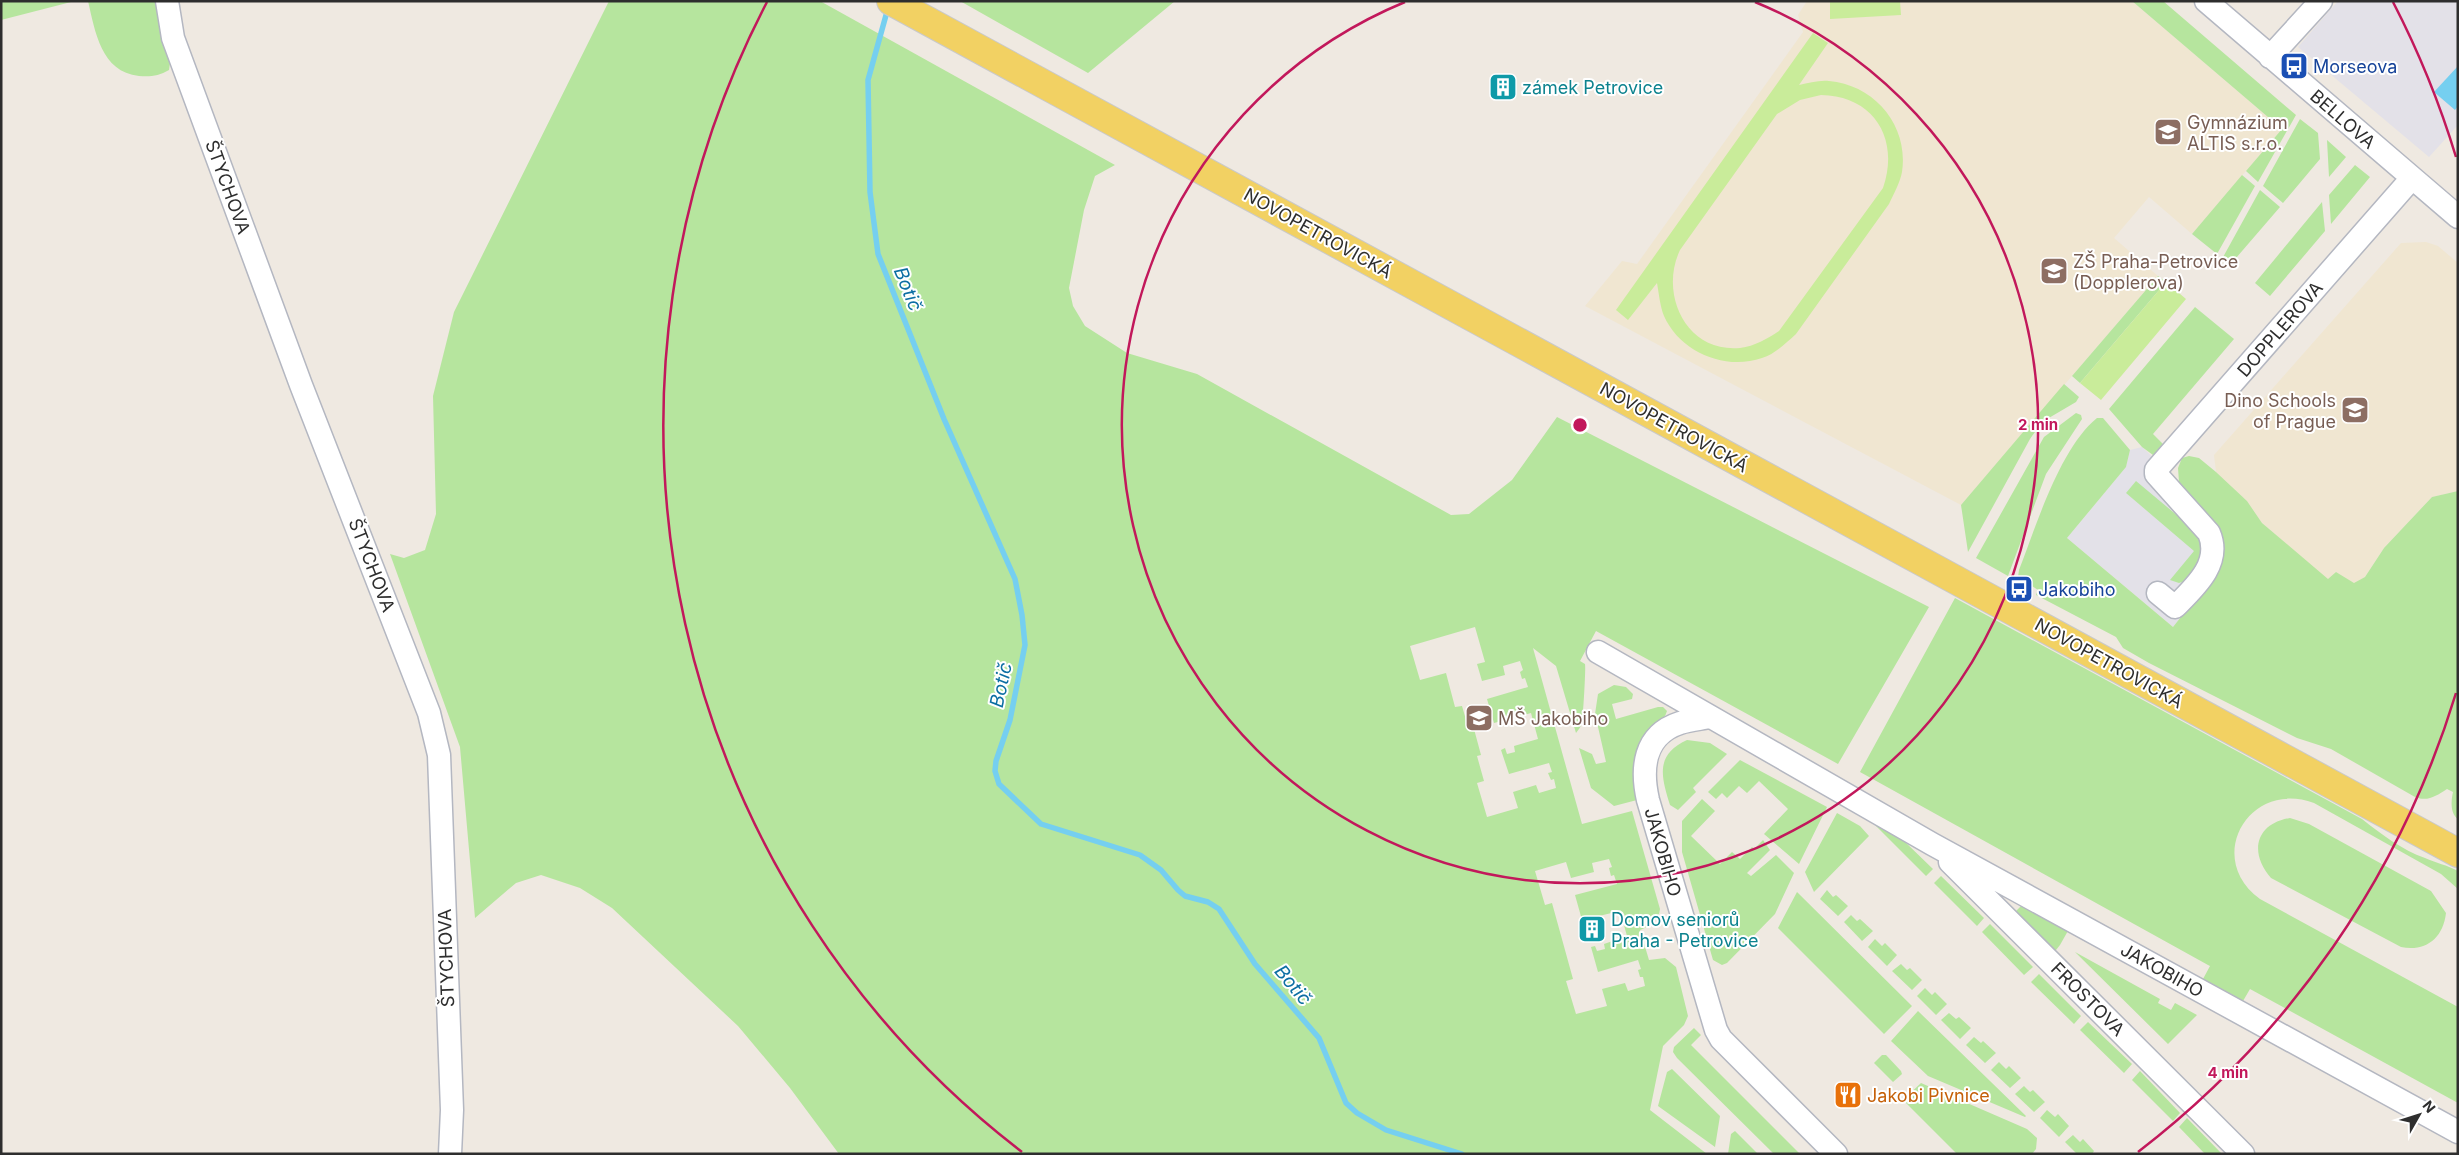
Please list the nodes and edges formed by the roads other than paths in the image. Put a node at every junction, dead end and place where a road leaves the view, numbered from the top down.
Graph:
1 (168, 1) edge
2 (891, 1) edge
3 (2206, 1) edge
4 (2321, 1) edge
5 (2270, 56) junction
6 (2412, 178) junction
7 (2458, 217) edge
8 (2158, 593) dead end
9 (1598, 652) dead end
10 (1710, 717) junction
11 (1932, 844) junction
12 (2458, 852) edge
13 (2458, 1132) edge
14 (450, 1154) edge
15 (1836, 1154) edge
16 (2243, 1154) edge

1 - 14 street, ŠTYCHOVA
2 - 12 main road, NOVOPETROVICKÁ
3 - 5 street, BELLOVA
4 - 5 street
5 - 6 street, BELLOVA
6 - 7 street, BELLOVA
6 - 8 street, DOPPLEROVA
9 - 10 street, JAKOBIHO
10 - 11 street, JAKOBIHO
10 - 15 street, JAKOBIHO
11 - 13 street, JAKOBIHO
11 - 16 street, FROSTOVA

